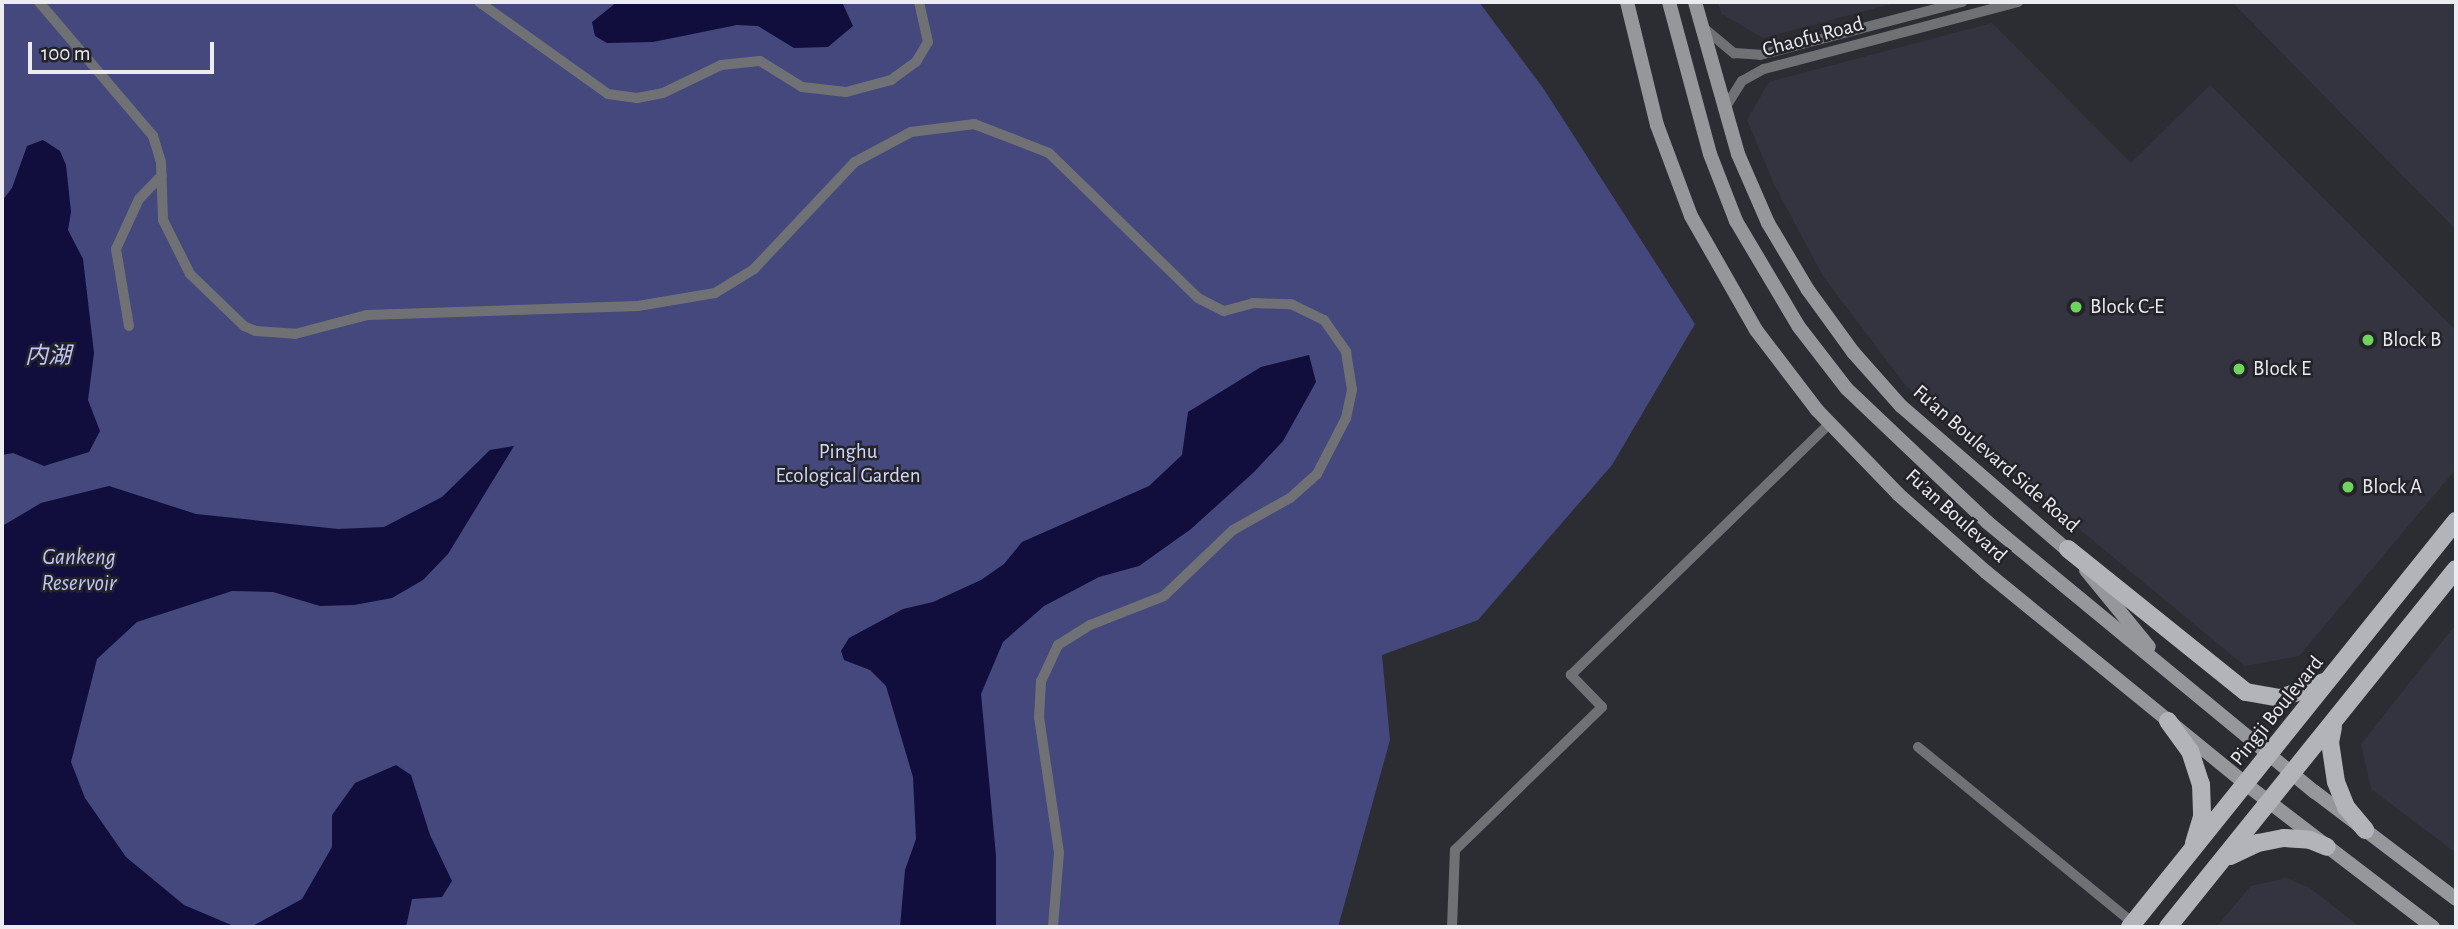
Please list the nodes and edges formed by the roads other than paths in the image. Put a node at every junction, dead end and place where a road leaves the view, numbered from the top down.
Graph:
1 (39, 2) edge
2 (479, 2) edge
3 (919, 2) edge
4 (1627, 2) edge
5 (1669, 2) edge
6 (1675, 2) edge
7 (1695, 2) edge
8 (1962, 2) edge
9 (2018, 2) edge
10 (1700, 21) junction
11 (1678, 36) junction
12 (1726, 118) junction
13 (162, 175) junction
14 (130, 326) dead end
15 (1829, 424) junction
16 (2456, 521) edge
17 (2068, 549) junction
18 (2456, 569) edge
19 (2340, 668) junction
20 (2169, 672) junction
21 (2168, 721) junction
22 (2336, 721) junction
23 (1918, 747) dead end
24 (2271, 755) junction
25 (2293, 774) junction
26 (2246, 785) junction
27 (2270, 803) junction
28 (2365, 830) junction
29 (2327, 847) junction
30 (2185, 860) junction
31 (2221, 862) junction
32 (2456, 899) edge
33 (2132, 925) edge
34 (1053, 927) edge
35 (1452, 927) edge
36 (2168, 927) edge
37 (2433, 927) edge

1 - 13 street
2 - 3 street
4 - 15 main road, Fu'an Boulevard
5 - 11 main road, Fu'an Boulevard
6 - 11 main road
7 - 10 main road, Fu'an Boulevard Side Road
8 - 10 street, Chaofu Road
9 - 12 street, Chaofu Road
10 - 12 main road, Fu'an Boulevard Side Road
11 - 20 main road, Fu'an Boulevard
12 - 17 main road, Fu'an Boulevard Side Road
13 - 14 street
13 - 34 street
15 - 21 main road, Fu'an Boulevard
15 - 35 street
16 - 19 main road, Pingji Boulevard
17 - 19 main road
17 - 20 main road, Fu'an Boulevard Side Road
18 - 22 main road
19 - 24 main road, Pingji Boulevard
20 - 24 main road, Fu'an Boulevard
21 - 26 main road, Fu'an Boulevard
21 - 30 main road
22 - 25 main road
22 - 28 main road
23 - 33 street
24 - 25 main road, Fu'an Boulevard
24 - 26 main road, Pingji Boulevard
25 - 27 main road
25 - 28 main road, Fu'an Boulevard
26 - 27 main road, Fu'an Boulevard
26 - 30 main road, Pingji Boulevard
27 - 29 main road, Fu'an Boulevard
27 - 31 main road
28 - 32 main road, Fu'an Boulevard
29 - 31 main road
29 - 37 main road, Fu'an Boulevard
30 - 33 main road, Pingji Boulevard
31 - 36 main road

